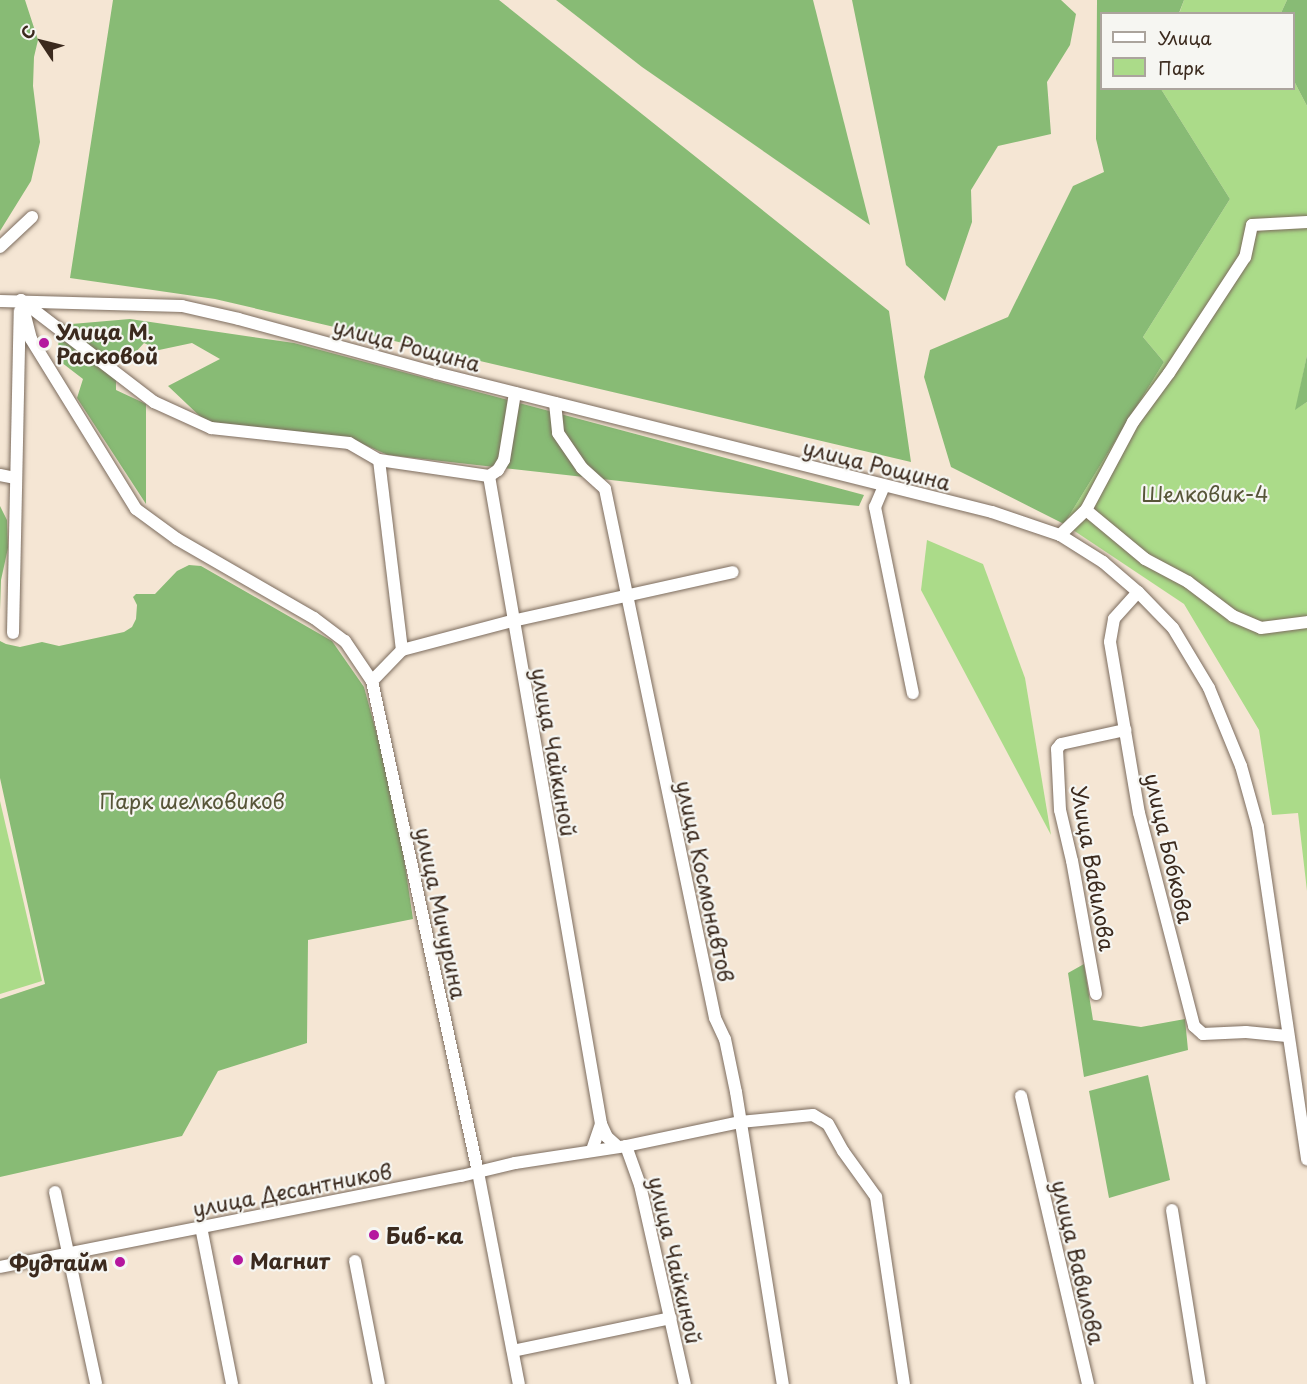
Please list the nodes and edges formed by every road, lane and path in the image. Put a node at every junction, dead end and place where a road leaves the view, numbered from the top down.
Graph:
1 (32, 217) dead end
2 (1307, 222) edge
3 (0, 247) edge
4 (21, 300) junction
5 (0, 301) edge
6 (31, 339) junction
7 (18, 347) junction
8 (515, 393) junction
9 (555, 403) junction
10 (379, 460) junction
11 (0, 475) edge
12 (489, 476) junction
13 (16, 478) junction
14 (884, 486) junction
15 (1086, 510) junction
16 (1060, 534) junction
17 (733, 572) dead end
18 (1138, 592) junction
19 (626, 596) junction
20 (512, 621) junction
21 (1307, 622) edge
22 (13, 633) dead end
23 (402, 650) junction
24 (372, 681) junction
25 (913, 693) dead end
26 (1125, 730) junction
27 (1096, 994) dead end
28 (1287, 1036) junction
29 (1021, 1096) dead end
30 (740, 1122) junction
31 (601, 1124) junction
32 (622, 1146) junction
33 (592, 1150) junction
34 (1307, 1159) edge
35 (478, 1172) junction
36 (55, 1192) dead end
37 (1172, 1210) dead end
38 (201, 1227) junction
39 (69, 1252) junction
40 (355, 1261) dead end
41 (0, 1267) edge
42 (671, 1318) junction
43 (513, 1351) junction
44 (96, 1384) edge
45 (232, 1384) edge
46 (379, 1384) edge
47 (519, 1384) edge
48 (685, 1384) edge
49 (783, 1384) edge
50 (904, 1384) edge
51 (1088, 1384) edge
52 (1200, 1384) edge

1 - 3 street
2 - 15 street
4 - 5 street, улица Рощина
4 - 6 street
4 - 7 street
4 - 8 street, улица Рощина
4 - 10 street
6 - 7 street
6 - 24 street
7 - 13 street
8 - 9 street, улица Рощина
8 - 12 street
9 - 14 street, улица Рощина
9 - 19 street, улица Космонавтов
10 - 12 street
10 - 23 street
11 - 13 street
12 - 20 street, улица Чайкиной
13 - 22 street
14 - 16 street, улица Рощина
14 - 25 street
15 - 16 street
15 - 21 street
16 - 18 street, улица Рощина
17 - 19 street
18 - 26 street, улица Бобкова
18 - 28 street, улица Рощина
19 - 20 street
19 - 30 street, улица Космонавтов
20 - 23 street
20 - 31 street, улица Чайкиной
23 - 24 street
24 - 35 street, улица Мичурина
26 - 27 street, Улица Вавилова
26 - 28 street, улица Бобкова
28 - 34 street, улица Рощина
29 - 51 street, улица Вавилова
30 - 32 street
30 - 49 street, улица Космонавтов
30 - 50 street
31 - 32 street, улица Чайкиной
31 - 33 street, улица Чайкиной
32 - 33 street, улица Десантников
32 - 42 street, улица Чайкиной
33 - 35 street, улица Десантников
35 - 38 street, улица Десантников
35 - 43 street, улица Мичурина
36 - 39 street
37 - 52 street
38 - 39 street, улица Десантников
38 - 45 street
39 - 41 street, улица Десантников
39 - 44 street
40 - 46 street
42 - 43 street
42 - 48 street, улица Чайкиной
43 - 47 street, улица Мичурина

